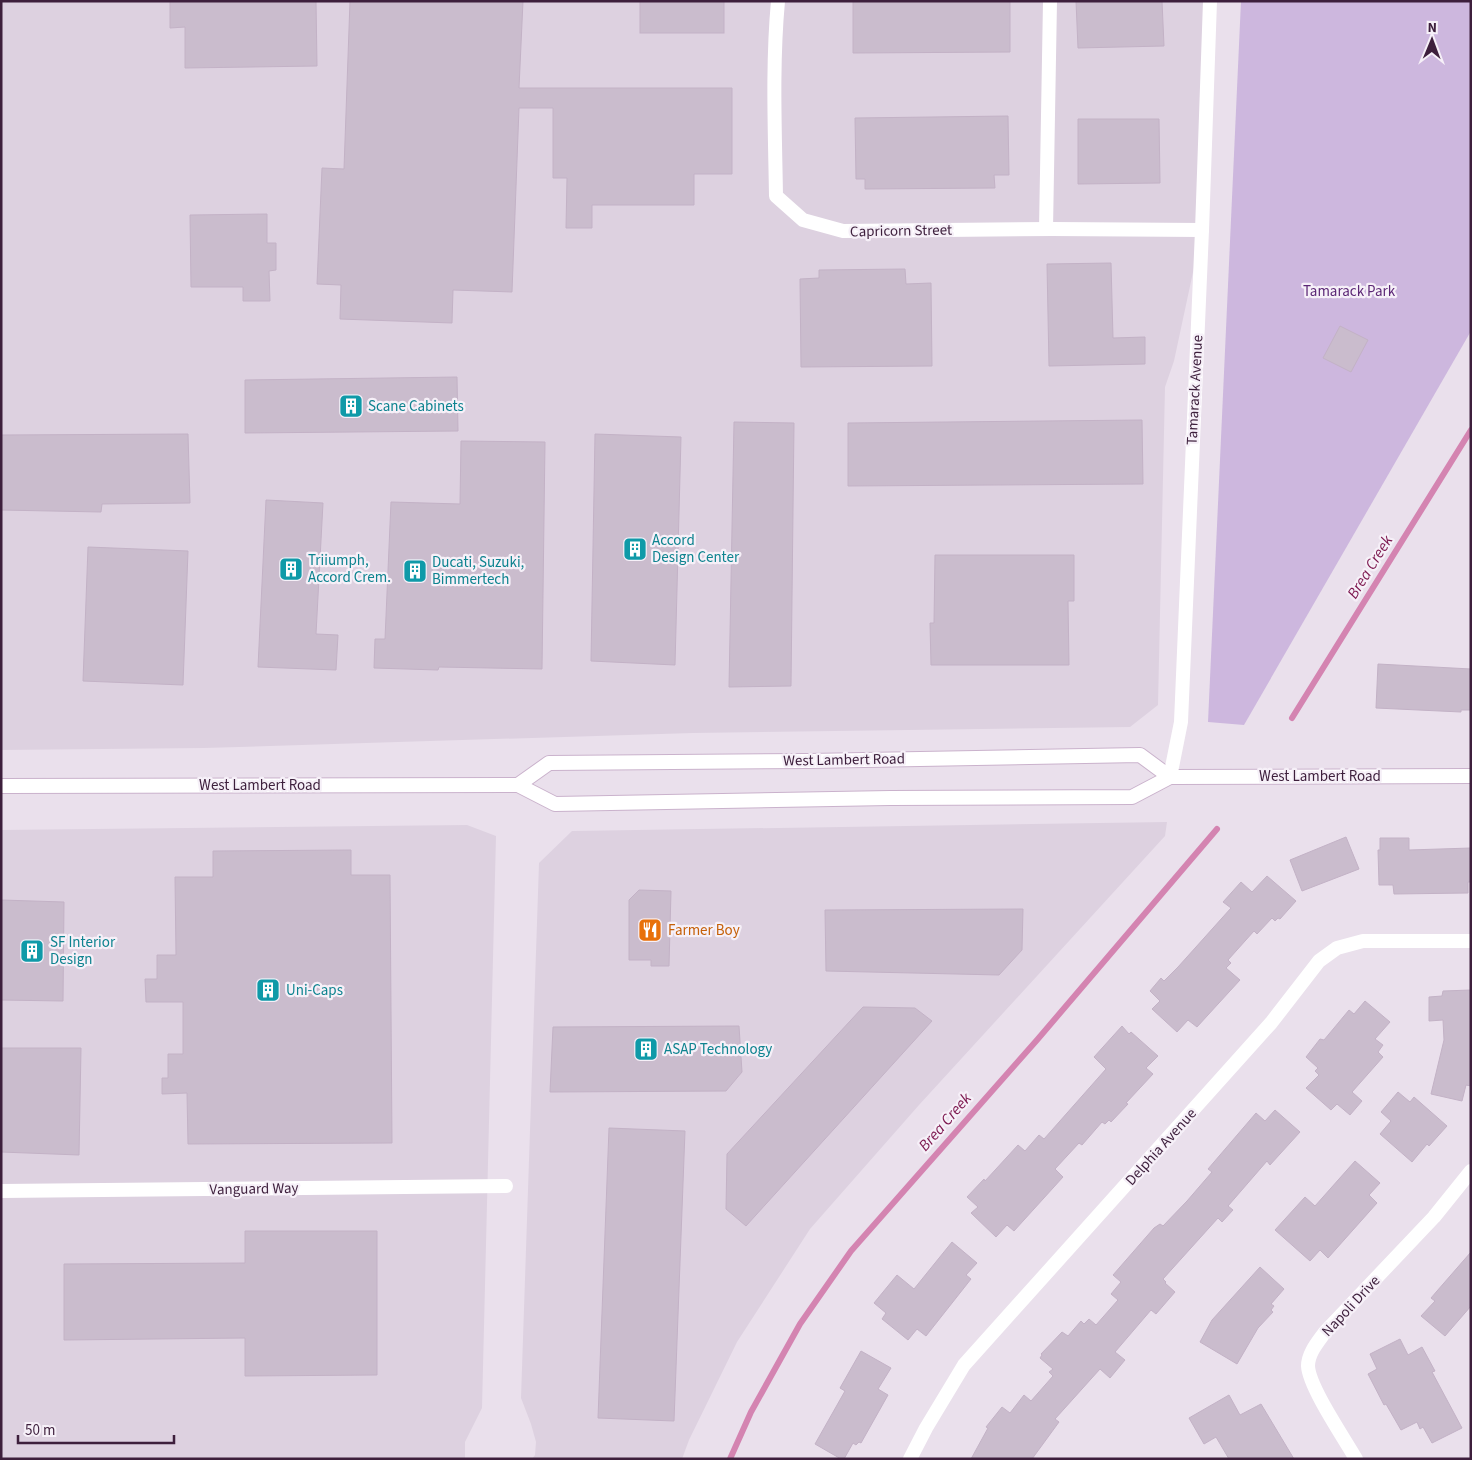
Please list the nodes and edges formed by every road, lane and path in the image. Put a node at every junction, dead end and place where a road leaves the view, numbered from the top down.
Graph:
1 (778, 1) edge
2 (1050, 1) edge
3 (1210, 1) edge
4 (1046, 229) junction
5 (1202, 230) junction
6 (1471, 776) edge
7 (1170, 777) junction
8 (518, 785) junction
9 (1, 786) edge
10 (1471, 941) edge
11 (1471, 1171) edge
12 (506, 1186) dead end
13 (1, 1191) edge
14 (910, 1459) edge
15 (1356, 1459) edge

1 - 4 street, Capricorn Street
2 - 4 street
3 - 5 street, Tamarack Avenue
4 - 5 street, Capricorn Street
5 - 7 street, Tamarack Avenue
6 - 7 street, West Lambert Road
7 - 8 street, West Lambert Road
7 - 8 street, West Lambert Road
8 - 9 street, West Lambert Road
10 - 14 street, Delphia Avenue
11 - 15 street, Napoli Drive
12 - 13 street, Vanguard Way

